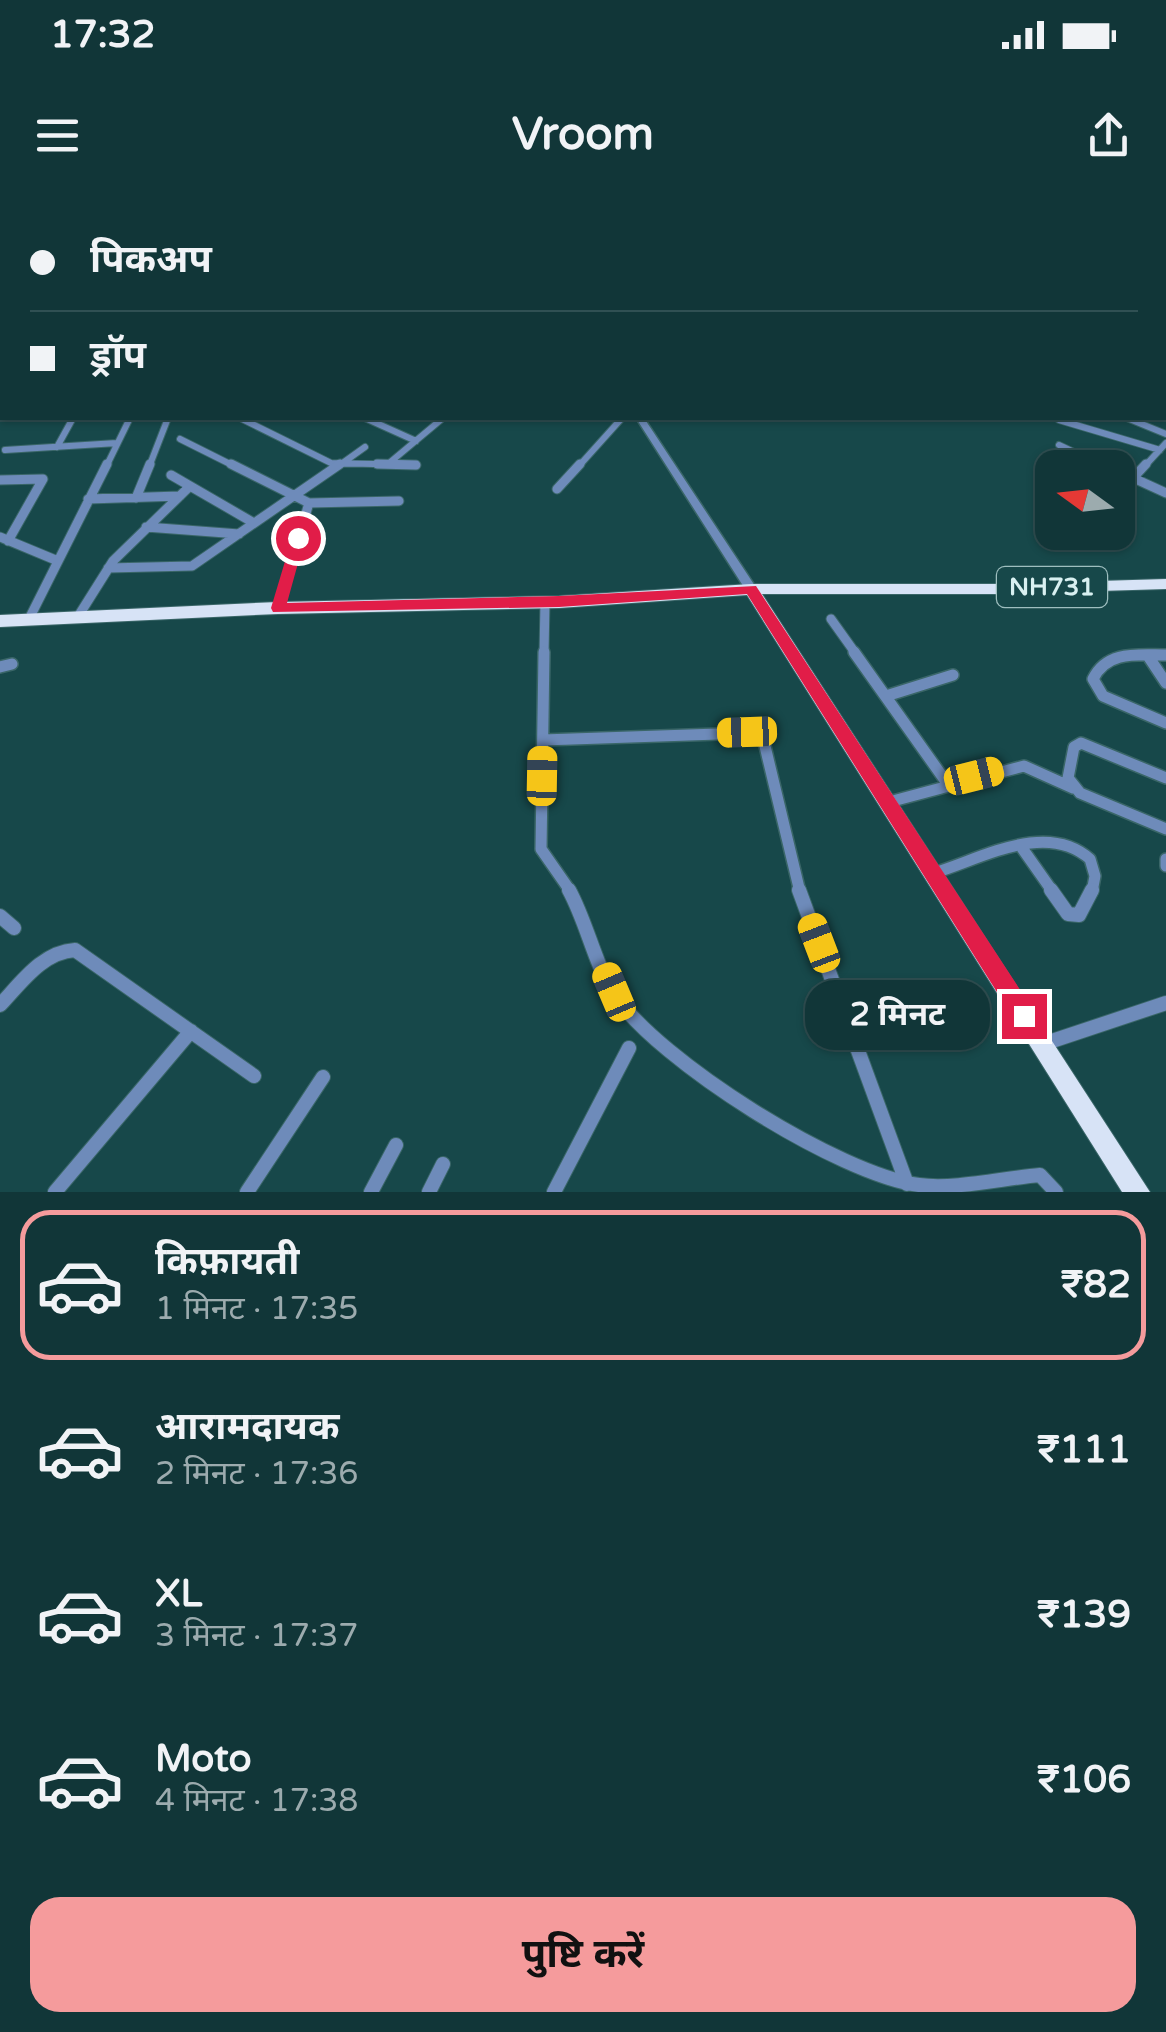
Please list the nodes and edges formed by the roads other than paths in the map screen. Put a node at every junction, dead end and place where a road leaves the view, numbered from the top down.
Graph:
1 (744, 200) edge
2 (760, 200) edge
3 (72, 420) edge
4 (129, 420) edge
5 (167, 420) edge
6 (244, 420) edge
7 (369, 420) edge
8 (438, 420) edge
9 (620, 420) edge
10 (641, 420) edge
11 (1059, 420) dead end
12 (1132, 420) edge
13 (1166, 434) edge
14 (180, 438) dead end
15 (416, 441) junction
16 (117, 443) junction
17 (1059, 445) dead end
18 (1163, 446) edge
19 (57, 447) junction
20 (365, 447) dead end
21 (5, 450) dead end
22 (1070, 450) edge
23 (339, 464) junction
24 (387, 464) junction
25 (416, 465) dead end
26 (171, 475) dead end
27 (1135, 475) edge
28 (1135, 479) edge
29 (0, 480) edge
30 (190, 486) junction
31 (557, 490) dead end
32 (1166, 492) edge
33 (180, 496) junction
34 (136, 498) junction
35 (291, 498) junction
36 (88, 499) junction
37 (399, 500) dead end
38 (309, 503) junction
39 (254, 523) junction
40 (146, 527) junction
41 (239, 534) junction
42 (4, 539) edge
43 (58, 561) junction
44 (108, 568) junction
45 (1166, 584) edge
46 (754, 593) junction
47 (552, 602) junction
48 (278, 608) junction
49 (79, 615) junction
50 (831, 618) dead end
51 (28, 619) junction
52 (0, 621) edge
53 (1166, 655) edge
54 (1148, 656) junction
55 (953, 675) dead end
56 (1166, 682) edge
57 (886, 696) junction
58 (1166, 723) edge
59 (543, 740) junction
60 (1166, 778) edge
61 (947, 783) junction
62 (1075, 789) junction
63 (889, 802) junction
64 (1166, 829) edge
65 (1022, 848) junction
66 (934, 874) junction
67 (0, 916) edge
68 (14, 928) dead end
69 (1166, 1003) edge
70 (0, 1005) edge
71 (191, 1031) junction
72 (1042, 1044) junction
73 (629, 1048) dead end
74 (254, 1076) dead end
75 (323, 1077) dead end
76 (396, 1145) dead end
77 (443, 1164) dead end
78 (908, 1184) junction
79 (56, 1192) edge
80 (247, 1192) edge
81 (371, 1192) edge
82 (429, 1192) edge
83 (554, 1192) edge
84 (1056, 1192) edge
85 (1137, 1192) edge

1 - 2 street
3 - 19 street
4 - 16 street
5 - 34 street
6 - 23 street
7 - 15 street
8 - 15 street
9 - 31 street
10 - 46 street
11 - 18 street
12 - 13 street
14 - 35 street
15 - 24 street
16 - 19 street
16 - 36 street
17 - 22 street
18 - 27 street
19 - 21 street
20 - 23 street
23 - 24 street
23 - 35 street
24 - 25 street
26 - 30 street
28 - 32 street
29 - 42 street
30 - 33 street
30 - 39 street
33 - 34 street
33 - 40 street
34 - 36 street
35 - 38 street
35 - 39 street
36 - 43 street
37 - 38 street
38 - 48 street
39 - 41 street
40 - 41 street
40 - 44 street
41 - 44 street
42 - 43 street
43 - 51 street
44 - 49 street
45 - 46 highway, NH731
46 - 47 highway, NH731
46 - 63 highway
47 - 48 highway, NH731
47 - 59 street
48 - 49 highway, NH731
49 - 51 highway, NH731
50 - 57 street
51 - 52 highway, NH731
53 - 54 street
54 - 56 street
54 - 58 street
55 - 57 street
57 - 61 street
59 - 78 street
59 - 78 street
60 - 62 street
61 - 62 street
61 - 63 street
62 - 64 street
63 - 66 highway
65 - 65 street
65 - 66 street
66 - 72 highway
67 - 68 street
69 - 72 street
70 - 71 street
71 - 74 street
71 - 79 street
72 - 85 highway
73 - 83 street
75 - 80 street
76 - 81 street
77 - 82 street
78 - 84 street

